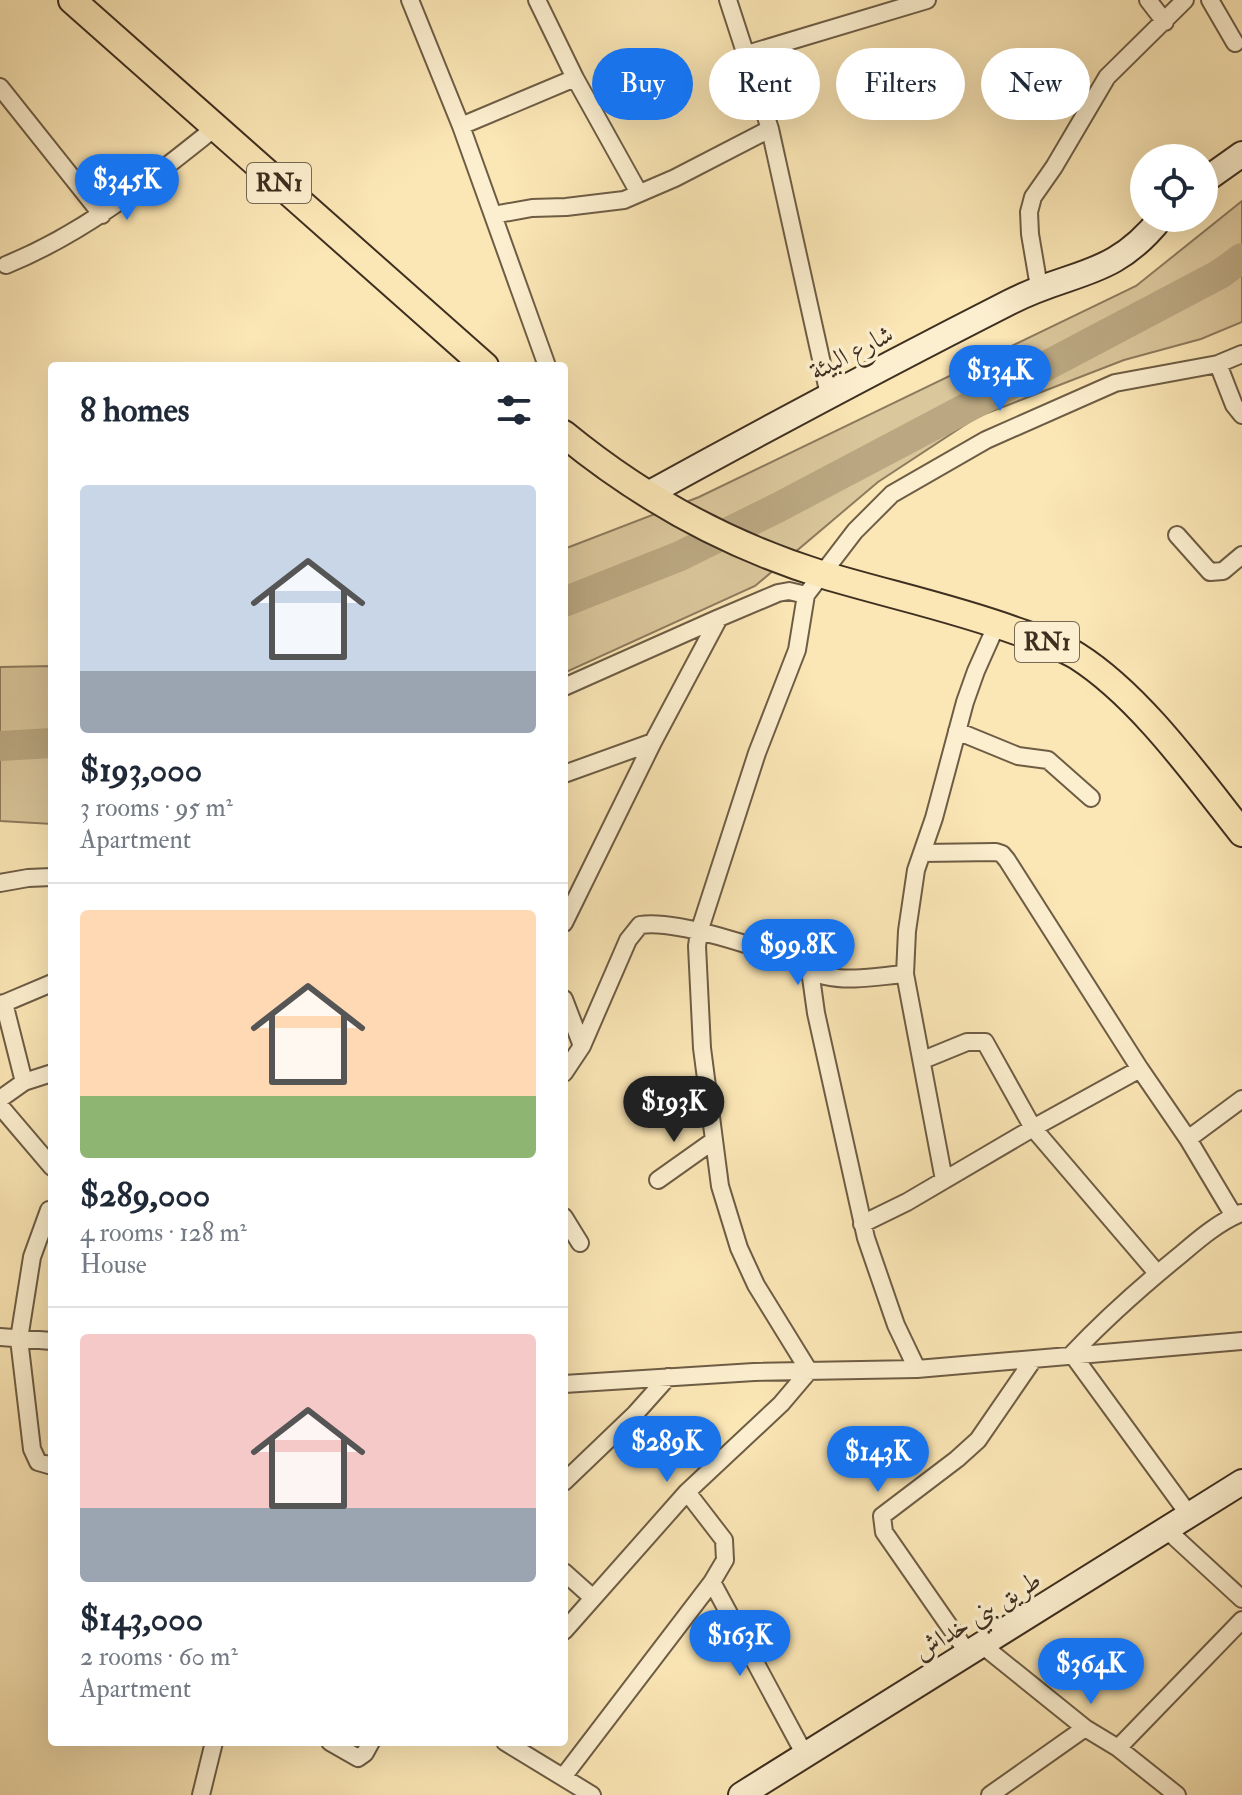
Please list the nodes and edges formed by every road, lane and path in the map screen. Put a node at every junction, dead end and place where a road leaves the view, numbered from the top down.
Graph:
1 (72, 0) edge
2 (537, 0) edge
3 (728, 0) edge
4 (927, 0) edge
5 (1148, 0) edge
6 (1185, 0) edge
7 (1210, 0) edge
8 (414, 2) edge
9 (1165, 22) junction
10 (1235, 43) dead end
11 (745, 48) edge
12 (767, 48) edge
13 (575, 78) junction
14 (0, 87) edge
15 (767, 120) edge
16 (461, 126) junction
17 (216, 127) junction
18 (770, 129) junction
19 (1242, 154) edge
20 (1218, 171) edge
21 (639, 193) junction
22 (102, 215) junction
23 (493, 215) junction
24 (1149, 232) edge
25 (6, 265) dead end
26 (1039, 287) junction
27 (1242, 354) edge
28 (480, 362) edge
29 (546, 362) edge
30 (1218, 364) junction
31 (829, 395) junction
32 (1242, 415) edge
33 (568, 433) edge
34 (655, 499) junction
35 (1177, 535) dead end
36 (1242, 555) edge
37 (824, 575) junction
38 (806, 595) junction
39 (719, 618) junction
40 (997, 624) junction
41 (568, 685) edge
42 (957, 731) junction
43 (653, 742) junction
44 (568, 773) edge
45 (1091, 798) dead end
46 (1240, 827) edge
47 (922, 853) junction
48 (48, 877) edge
49 (0, 883) edge
50 (568, 915) edge
51 (699, 932) junction
52 (810, 970) junction
53 (905, 974) junction
54 (48, 985) edge
55 (2, 1004) edge
56 (568, 1009) edge
57 (582, 1046) junction
58 (923, 1060) junction
59 (568, 1067) edge
60 (1140, 1069) junction
61 (48, 1074) edge
62 (24, 1082) junction
63 (0, 1099) edge
64 (1242, 1099) edge
65 (0, 1106) edge
66 (1033, 1128) junction
67 (1188, 1139) junction
68 (713, 1141) junction
69 (48, 1162) edge
70 (658, 1180) dead end
71 (944, 1180) junction
72 (1238, 1214) edge
73 (48, 1216) edge
74 (568, 1224) edge
75 (862, 1224) junction
76 (580, 1243) dead end
77 (1157, 1273) junction
78 (0, 1337) edge
79 (19, 1339) junction
80 (48, 1341) edge
81 (1242, 1341) edge
82 (1072, 1354) junction
83 (1033, 1360) junction
84 (917, 1369) junction
85 (809, 1371) junction
86 (668, 1377) junction
87 (568, 1384) edge
88 (48, 1465) edge
89 (568, 1478) edge
90 (1242, 1482) edge
91 (687, 1492) junction
92 (1190, 1516) junction
93 (1167, 1530) junction
94 (568, 1576) edge
95 (712, 1582) junction
96 (593, 1598) junction
97 (1242, 1599) edge
98 (1242, 1620) edge
99 (568, 1626) edge
100 (975, 1649) junction
101 (1085, 1728) junction
102 (213, 1746) edge
103 (337, 1746) edge
104 (369, 1746) edge
105 (512, 1746) edge
106 (1118, 1748) junction
107 (805, 1755) junction
108 (563, 1777) junction
109 (201, 1795) edge
110 (592, 1795) edge
111 (741, 1795) edge
112 (990, 1795) edge
113 (1177, 1795) edge

1 - 17 main road, RN1
2 - 13 street
3 - 11 street
4 - 12 street
5 - 9 street
6 - 9 street
7 - 10 street
8 - 16 street
9 - 26 street
13 - 16 street
13 - 21 street
14 - 22 street
15 - 18 street
16 - 23 street
17 - 22 street
17 - 28 main road, RN1
18 - 21 street
18 - 31 street
19 - 20 street
21 - 23 street
22 - 25 street
23 - 29 street
24 - 26 street, شارع البيئة
26 - 31 street, شارع البيئة
27 - 30 street
30 - 32 street
30 - 37 street
31 - 34 street, شارع البيئة
33 - 34 main road, RN1
34 - 37 main road, RN1
35 - 36 street
37 - 38 street
37 - 40 main road, RN1
38 - 39 street
38 - 51 street
39 - 41 street
39 - 43 street
40 - 42 street
40 - 46 main road, RN1
42 - 45 street
42 - 47 street
43 - 44 street
43 - 50 street
47 - 53 street
47 - 60 street
48 - 49 street
51 - 52 street
51 - 57 street
51 - 68 street
52 - 53 street
52 - 75 street
53 - 58 street
54 - 55 street
55 - 62 street
56 - 57 street
57 - 59 street
58 - 66 street
58 - 71 street
60 - 66 street
60 - 67 street
61 - 62 street
62 - 63 street
64 - 67 street
65 - 69 street
66 - 71 street
66 - 77 street
67 - 72 street
68 - 70 street
68 - 85 street
71 - 75 street
72 - 77 street
73 - 79 street
74 - 76 street
75 - 84 street
77 - 82 street
78 - 79 street
79 - 80 street
79 - 88 street
81 - 82 street
82 - 83 street
82 - 92 street
83 - 84 street
83 - 100 street
84 - 85 street
85 - 86 street
85 - 91 street
86 - 87 street
86 - 89 street
90 - 92 street, طريق بني خداش
91 - 95 street
91 - 96 street
92 - 93 street, طريق بني خداش
93 - 97 street
93 - 100 street, طريق بني خداش
94 - 96 street
95 - 107 street
95 - 108 street
96 - 99 street
98 - 106 street
100 - 101 street
100 - 107 street, طريق بني خداش
101 - 106 street
101 - 112 street
102 - 109 street
103 - 104 street
105 - 108 street
106 - 113 street
107 - 111 street, طريق بني خداش
108 - 110 street

